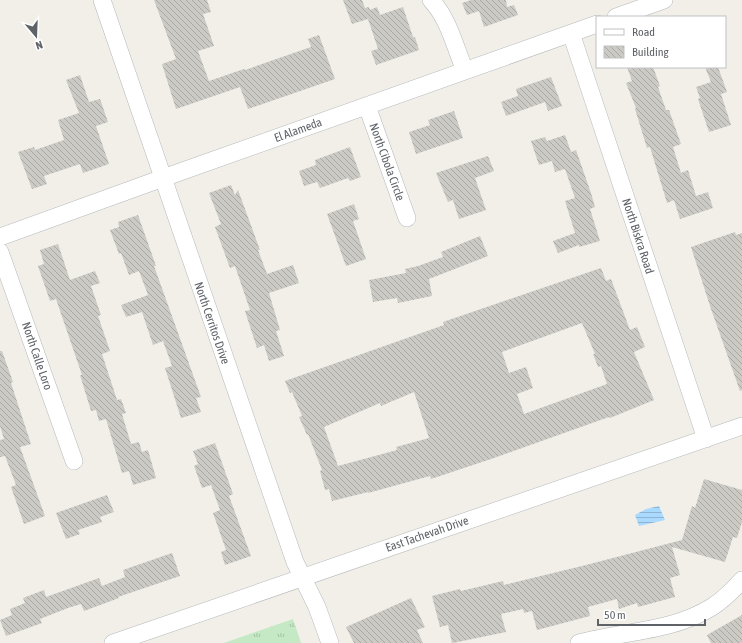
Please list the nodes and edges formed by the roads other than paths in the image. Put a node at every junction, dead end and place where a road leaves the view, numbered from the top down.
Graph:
1 (102, 0) edge
2 (431, 0) edge
3 (657, 1) edge
4 (619, 16) edge
5 (596, 24) edge
6 (571, 33) junction
7 (464, 71) junction
8 (366, 106) junction
9 (163, 178) junction
10 (407, 218) dead end
11 (0, 237) edge
12 (0, 252) edge
13 (742, 426) edge
14 (706, 439) junction
15 (74, 461) dead end
16 (302, 577) junction
17 (742, 580) edge
18 (599, 640) edge
19 (113, 643) edge
20 (330, 643) edge
21 (579, 643) edge

1 - 9 street, North Cerritos Drive
2 - 7 street
3 - 4 street
5 - 6 street, El Alameda
6 - 7 street, El Alameda
6 - 14 street, North Biskra Road
7 - 8 street, El Alameda
8 - 9 street, El Alameda
8 - 10 street, North Cibola Circle
9 - 11 street, El Alameda
9 - 16 street, North Cerritos Drive
12 - 15 street, North Calle Loro
13 - 14 street, East Tachevah Drive
14 - 16 street, East Tachevah Drive
16 - 19 street, East Tachevah Drive
16 - 20 street, North Cerritos Drive
17 - 18 street
18 - 21 street

